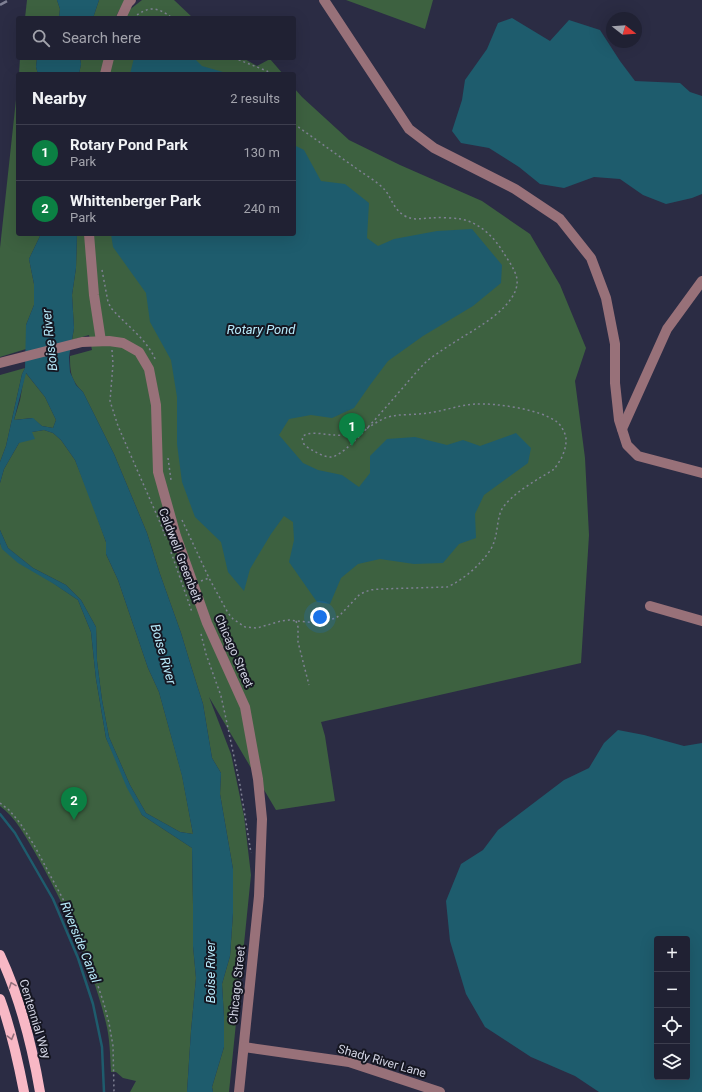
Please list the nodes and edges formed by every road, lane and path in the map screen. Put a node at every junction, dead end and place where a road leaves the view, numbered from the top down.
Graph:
1 (131, 0) edge
2 (324, 0) edge
3 (122, 16) edge
4 (136, 16) edge
5 (170, 16) edge
6 (108, 60) edge
7 (239, 60) edge
8 (106, 72) edge
9 (268, 72) edge
10 (296, 125) edge
11 (89, 236) edge
12 (102, 266) dead end
13 (702, 280) edge
14 (105, 341) junction
15 (0, 363) edge
16 (157, 364) dead end
17 (366, 428) junction
18 (622, 428) junction
19 (168, 458) dead end
20 (702, 473) edge
21 (171, 480) dead end
22 (182, 520) dead end
23 (167, 540) dead end
24 (169, 547) dead end
25 (650, 606) dead end
26 (194, 616) dead end
27 (296, 621) junction
28 (702, 622) edge
29 (199, 630) dead end
30 (310, 685) dead end
31 (0, 803) edge
32 (251, 859) dead end
33 (0, 955) edge
34 (3, 967) edge
35 (0, 999) edge
36 (244, 1047) junction
37 (24, 1092) edge
38 (40, 1092) edge
39 (114, 1092) edge
40 (239, 1092) edge
41 (440, 1092) edge

1 - 3 street
2 - 18 street
4 - 5 path
6 - 8 street
7 - 9 path
10 - 17 path
11 - 14 street
12 - 16 path
13 - 18 street
14 - 15 street, Chicago Street
14 - 23 path, Caldwell Greenbelt
14 - 36 street, Chicago Street
17 - 17 path
17 - 27 path
18 - 20 street
19 - 21 path
22 - 27 path
24 - 26 path, Caldwell Greenbelt
25 - 28 street
27 - 30 path
29 - 32 path
31 - 39 path
33 - 34 main road, Centennial Way
38 -> 34 main road, Centennial Way
35 -> 37 main road
36 - 40 street, Chicago Street
36 - 41 street, Shady River Lane

